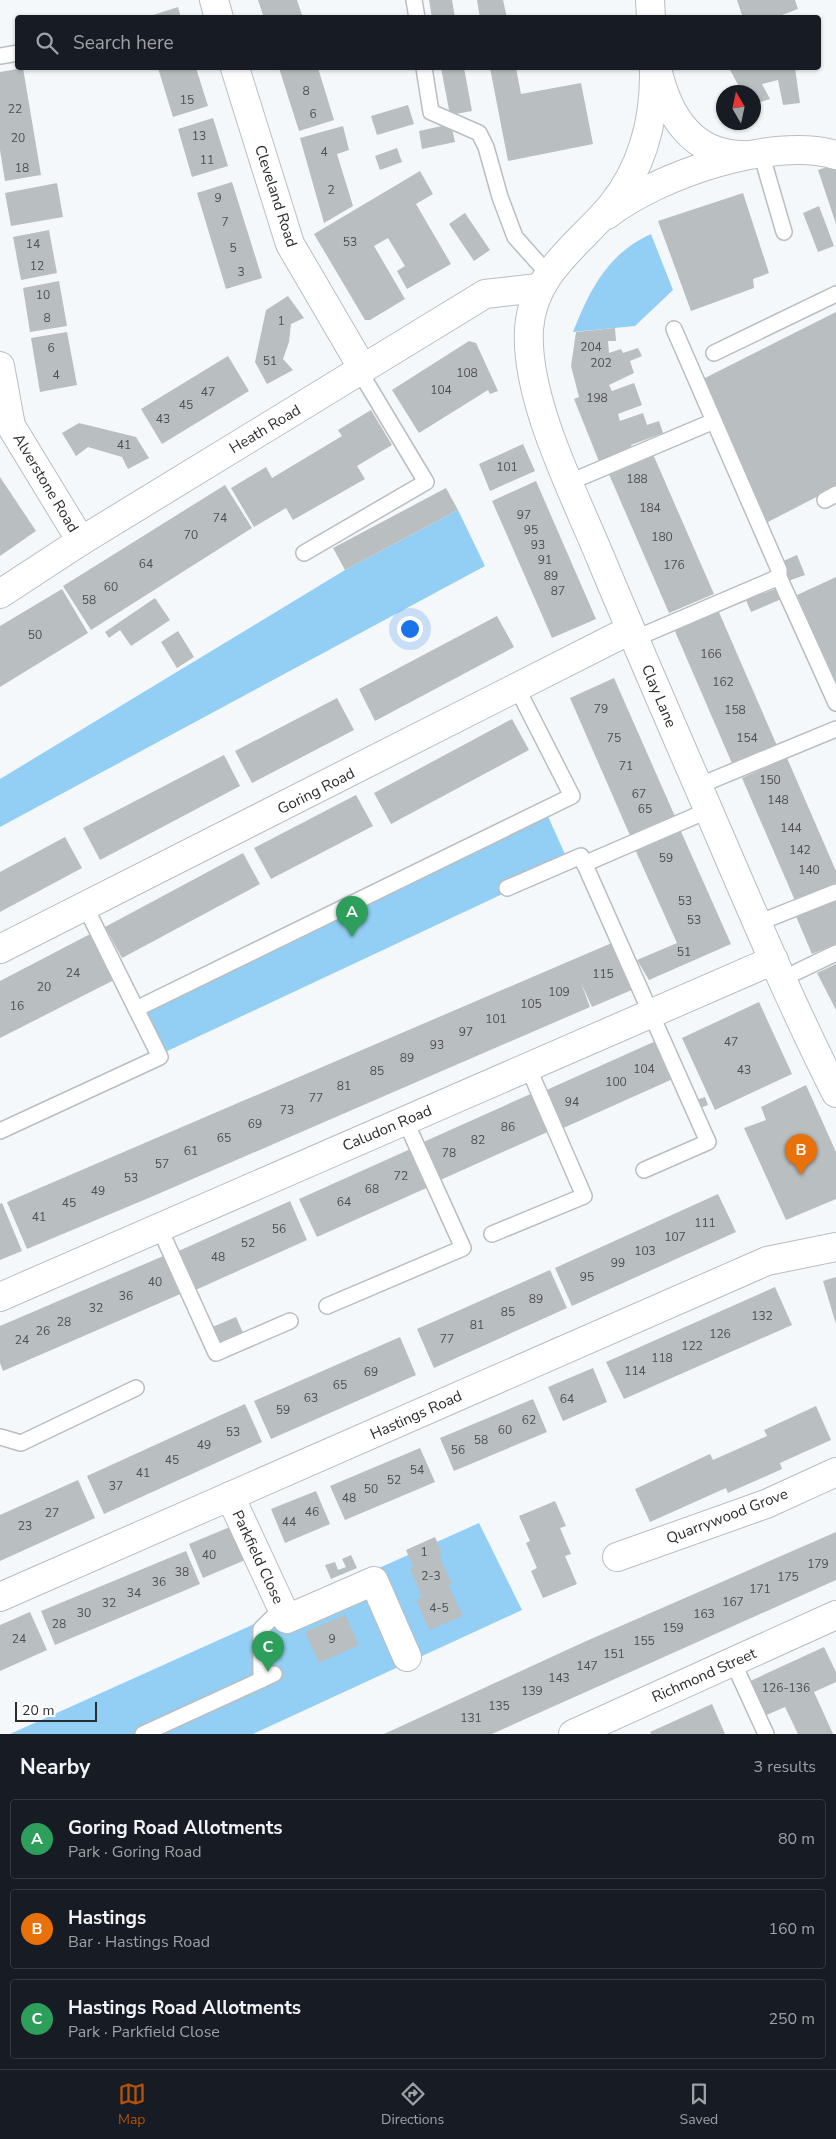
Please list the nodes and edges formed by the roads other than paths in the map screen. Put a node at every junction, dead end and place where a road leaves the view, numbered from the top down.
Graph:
1 (214, 0) edge
2 (414, 0) edge
3 (650, 0) edge
4 (218, 15) edge
5 (416, 15) edge
6 (651, 15) edge
7 (15, 54) edge
8 (0, 56) edge
9 (236, 70) edge
10 (424, 70) edge
11 (655, 70) edge
12 (656, 70) edge
13 (758, 154) junction
14 (836, 154) edge
15 (596, 224) junction
16 (784, 232) dead end
17 (544, 281) junction
18 (836, 294) edge
19 (674, 329) dead end
20 (714, 353) dead end
21 (0, 366) edge
22 (361, 371) junction
23 (714, 421) junction
24 (570, 482) junction
25 (81, 541) junction
26 (304, 554) dead end
27 (779, 577) junction
28 (0, 594) edge
29 (632, 635) junction
30 (517, 688) junction
31 (836, 703) edge
32 (835, 731) edge
33 (703, 798) junction
34 (584, 864) junction
35 (507, 888) dead end
36 (836, 892) edge
37 (86, 908) junction
38 (758, 924) junction
39 (0, 949) edge
40 (836, 953) edge
41 (778, 970) junction
42 (136, 1009) junction
43 (650, 1014) junction
44 (528, 1067) junction
45 (833, 1078) edge
46 (405, 1120) junction
47 (0, 1131) edge
48 (644, 1170) dead end
49 (159, 1227) junction
50 (492, 1234) dead end
51 (836, 1247) edge
52 (0, 1296) edge
53 (328, 1306) dead end
54 (290, 1321) dead end
55 (136, 1388) dead end
56 (0, 1437) edge
57 (836, 1472) edge
58 (230, 1496) junction
59 (617, 1557) dead end
60 (0, 1597) edge
61 (282, 1608) junction
62 (836, 1615) edge
63 (407, 1657) dead end
64 (733, 1662) junction
65 (143, 1734) edge
66 (573, 1734) edge
67 (766, 1734) edge

1 - 4 street
2 - 5 lane
3 - 6 street
7 - 8 lane
9 - 22 street, Cleveland Road
10 - 17 lane
11 - 15 street
12 - 13 street
13 - 14 street
13 - 15 street
13 - 16 lane
15 - 17 street
17 - 22 street, Heath Road
17 - 24 street, Clay Lane
18 - 20 lane
19 - 23 lane
21 - 25 street, Alverstone Road
22 - 25 street, Heath Road
22 - 26 lane
23 - 24 lane
23 - 27 lane
24 - 29 street, Clay Lane
25 - 28 street, Heath Road
27 - 29 lane
27 - 31 lane
29 - 30 street, Goring Road
29 - 33 street, Clay Lane
30 - 37 street, Goring Road
30 - 42 lane
32 - 33 lane
33 - 34 lane
33 - 38 street, Clay Lane
34 - 35 lane
34 - 43 lane
36 - 38 lane
37 - 39 street, Goring Road
37 - 42 lane
38 - 41 street, Clay Lane
40 - 41 lane
41 - 43 street, Caludon Road
41 - 45 street, Clay Lane
42 - 47 lane
43 - 44 street, Caludon Road
43 - 48 lane
44 - 46 street, Caludon Road
44 - 50 lane
46 - 49 street, Caludon Road
46 - 53 lane
49 - 52 street, Caludon Road
49 - 54 lane
51 - 58 street, Hastings Road
55 - 56 lane
57 - 59 street, Quarrywood Grove
58 - 60 street, Hastings Road
58 - 61 street, Parkfield Close
61 - 63 street, Parkfield Close
61 - 65 lane
62 - 64 street, Richmond Street
64 - 66 street, Richmond Street
64 - 67 lane

